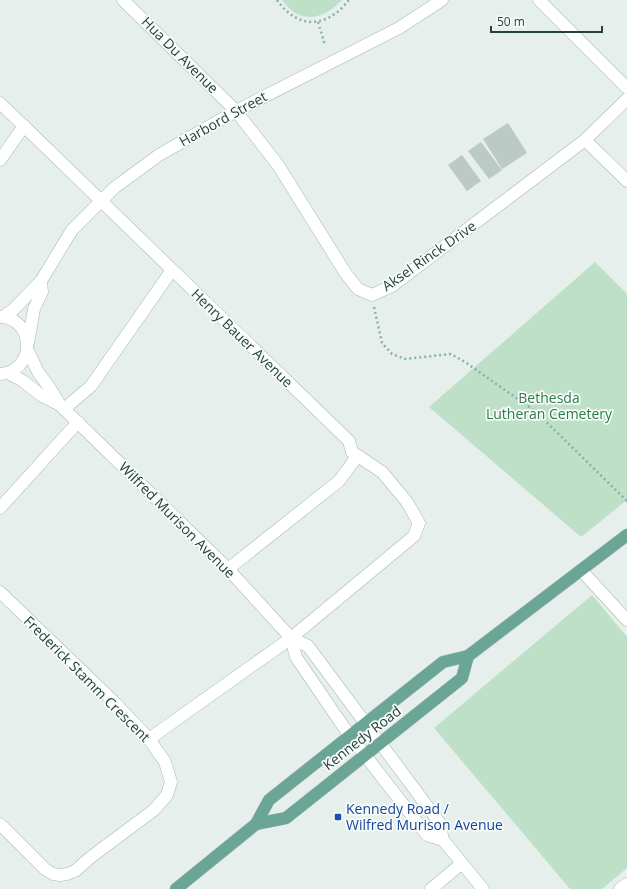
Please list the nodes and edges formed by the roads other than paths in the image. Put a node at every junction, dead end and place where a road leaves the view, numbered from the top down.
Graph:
1 (123, 0) edge
2 (442, 0) edge
3 (539, 0) edge
4 (627, 88) edge
5 (627, 99) edge
6 (0, 103) edge
7 (236, 111) junction
8 (24, 126) junction
9 (585, 140) junction
10 (0, 160) edge
11 (627, 181) edge
12 (101, 201) junction
13 (172, 270) junction
14 (40, 281) junction
15 (2, 317) edge
16 (28, 346) junction
17 (4, 373) edge
18 (62, 407) junction
19 (78, 422) junction
20 (352, 452) junction
21 (0, 508) edge
22 (627, 535) edge
23 (228, 569) junction
24 (581, 570) junction
25 (0, 592) edge
26 (627, 620) edge
27 (291, 638) junction
28 (468, 656) junction
29 (366, 723) junction
30 (350, 736) junction
31 (149, 739) junction
32 (380, 743) junction
33 (365, 755) junction
34 (0, 824) edge
35 (256, 824) junction
36 (443, 840) junction
37 (461, 864) junction
38 (627, 884) edge
39 (176, 889) edge
40 (431, 889) edge
41 (483, 889) edge
42 (620, 889) edge

1 - 7 street, Hua Du Avenue
2 - 7 street, Harbord Street
3 - 4 street
5 - 9 street, Aksel Rinck Drive
6 - 8 street, Henry Bauer Avenue
7 - 9 street, Aksel Rinck Drive
7 - 12 street, Harbord Street
8 - 10 street
8 - 12 street, Henry Bauer Avenue
9 - 11 street
12 - 13 street, Henry Bauer Avenue
12 - 14 street, Harbord Street
13 - 18 street
13 - 20 street, Henry Bauer Avenue
14 - 15 street, Harbord Street
14 - 16 street, Harbord Street
15 - 16 street, Wilfred Murison Avenue
16 - 17 street
16 - 18 street, Wilfred Murison Avenue
17 - 18 street, Wilfred Murison Avenue
18 - 19 street, Wilfred Murison Avenue
19 - 21 street
19 - 23 street, Wilfred Murison Avenue
20 - 23 street
20 - 27 street
22 - 24 main road, Kennedy Road
23 - 27 street, Wilfred Murison Avenue
24 - 26 street
24 - 28 main road, Kennedy Road
25 - 31 street, Frederick Stamm Crescent
27 - 29 street, Wilfred Murison Avenue
27 - 30 street, Wilfred Murison Avenue
27 - 31 street
28 - 29 main road, Kennedy Road
28 - 32 main road, Kennedy Road
29 - 30 main road, Kennedy Road
29 - 32 street, Wilfred Murison Avenue
30 - 33 street, Wilfred Murison Avenue
30 - 35 main road, Kennedy Road
31 - 34 street, Frederick Stamm Crescent
32 - 33 main road, Kennedy Road
32 - 36 street, Wilfred Murison Avenue
33 - 35 main road, Kennedy Road
33 - 36 street, Wilfred Murison Avenue
35 - 39 main road, Kennedy Road
36 - 37 street
37 - 40 street
37 - 41 street
38 - 42 street

